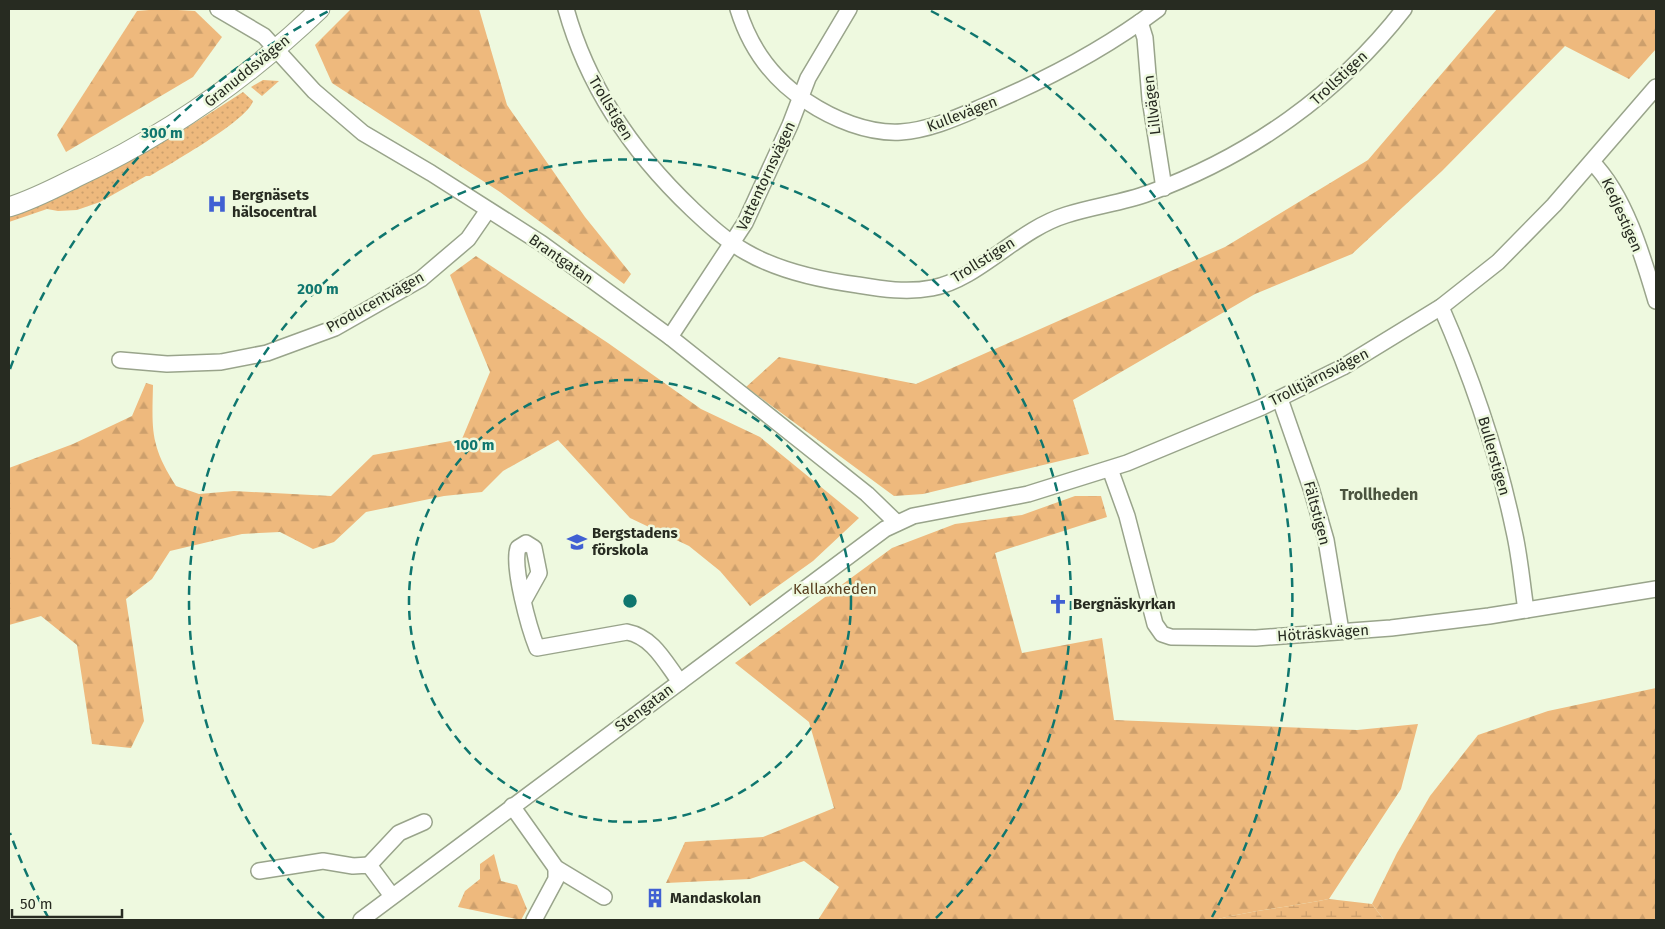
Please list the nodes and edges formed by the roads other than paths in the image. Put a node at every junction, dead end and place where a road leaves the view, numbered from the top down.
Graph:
1 (218, 9) edge
2 (320, 9) edge
3 (566, 9) edge
4 (738, 9) edge
5 (849, 9) edge
6 (1158, 9) edge
7 (1404, 9) edge
8 (1140, 22) junction
9 (276, 49) junction
10 (1656, 87) edge
11 (800, 98) junction
12 (1592, 162) junction
13 (1164, 188) junction
14 (9, 208) edge
15 (488, 210) junction
16 (733, 244) junction
17 (1656, 301) edge
18 (1441, 308) junction
19 (670, 337) junction
20 (120, 360) dead end
21 (1280, 399) junction
22 (1110, 469) junction
23 (896, 523) junction
24 (1656, 589) edge
25 (524, 600) dead end
26 (1526, 610) junction
27 (1341, 631) junction
28 (680, 682) junction
29 (512, 806) junction
30 (424, 822) dead end
31 (369, 865) junction
32 (556, 868) junction
33 (258, 871) dead end
34 (392, 896) junction
35 (604, 897) dead end
36 (361, 920) edge
37 (534, 920) edge

1 - 9 street, Brantgatan
2 - 9 street, Granuddsvägen
3 - 16 street, Trollstigen
4 - 11 street, Kullevägen
5 - 11 street, Vattentornsvägen
6 - 8 street, Kullevägen
7 - 13 street, Trollstigen
8 - 11 street, Kullevägen
8 - 13 street, Lillvägen
9 - 14 street, Granuddsvägen
9 - 15 street, Brantgatan
10 - 12 street, Trolltjärnsvägen
11 - 16 street, Vattentornsvägen
12 - 17 street, Kedjestigen
12 - 18 street, Trolltjärnsvägen
13 - 16 street, Trollstigen
15 - 19 street, Brantgatan
15 - 20 street, Producentvägen
16 - 19 street, Vattentornsvägen
18 - 21 street, Trolltjärnsvägen
18 - 26 street, Bullerstigen
19 - 23 street, Brantgatan
21 - 22 street, Trolltjärnsvägen
21 - 27 street, Fältstigen
22 - 23 street, Trolltjärnsvägen
22 - 27 street, Höträskvägen
23 - 28 street, Stengatan
24 - 26 street, Höträskvägen
25 - 28 street
26 - 27 street, Höträskvägen
28 - 29 street, Stengatan
29 - 32 street
29 - 34 street, Stengatan
30 - 31 street
31 - 33 street
31 - 34 street
32 - 35 street
32 - 37 street
34 - 36 street, Stengatan

